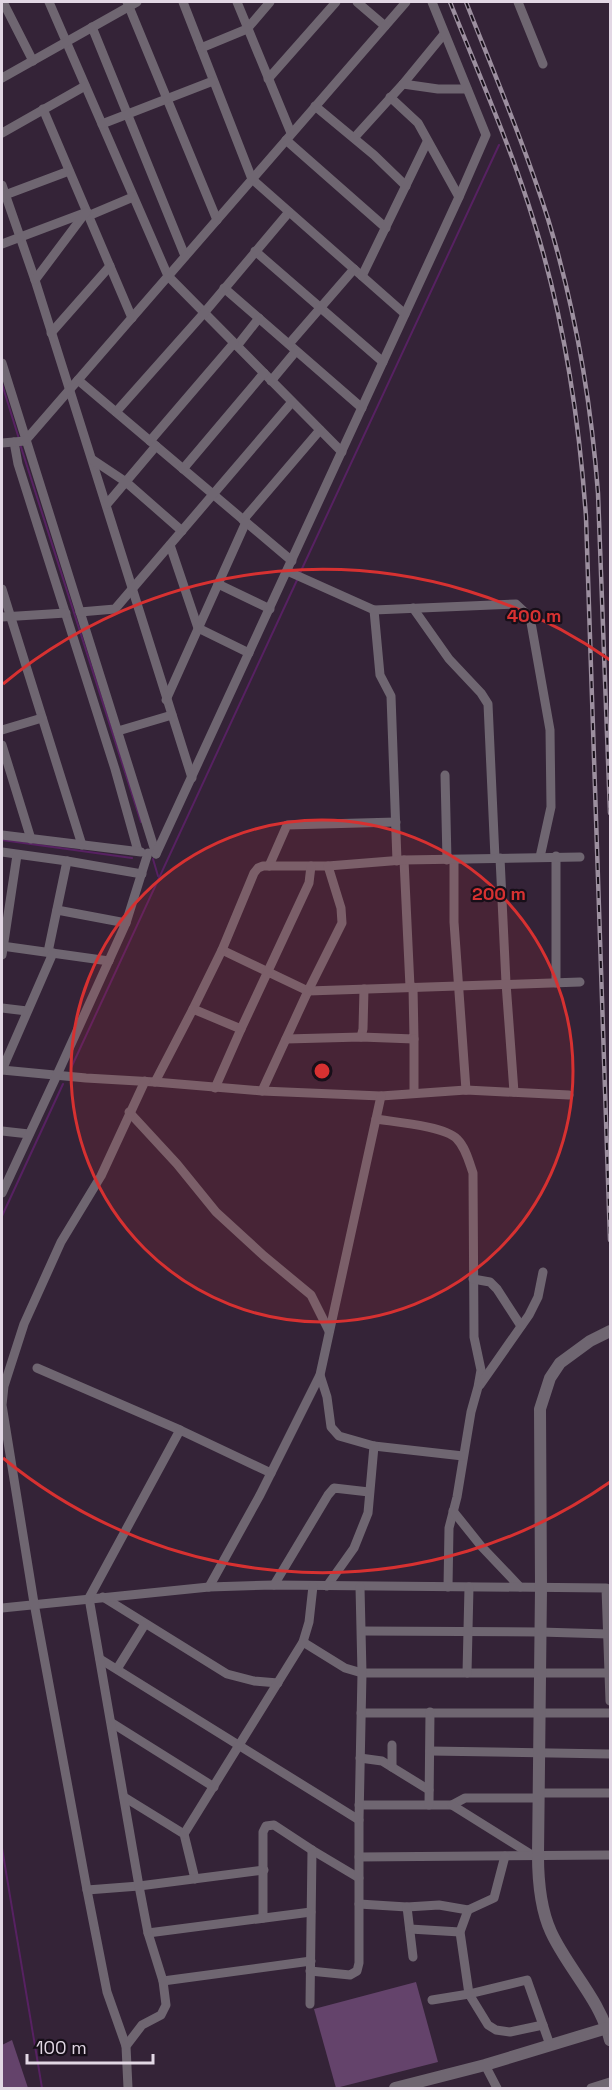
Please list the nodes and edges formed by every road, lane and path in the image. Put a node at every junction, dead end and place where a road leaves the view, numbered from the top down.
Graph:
1 (3, 2) edge
2 (49, 2) edge
3 (183, 2) edge
4 (237, 2) edge
5 (270, 2) edge
6 (336, 2) edge
7 (357, 2) edge
8 (406, 2) edge
9 (432, 2) edge
10 (518, 2) edge
11 (131, 3) edge
12 (384, 26) junction
13 (92, 27) junction
14 (247, 29) junction
15 (444, 34) junction
16 (66, 41) junction
17 (201, 48) junction
18 (33, 61) junction
19 (543, 64) dead end
20 (2, 78) edge
21 (268, 79) junction
22 (213, 81) junction
23 (403, 84) junction
24 (85, 86) junction
25 (467, 89) junction
26 (390, 97) junction
27 (167, 99) junction
28 (315, 106) junction
29 (43, 109) junction
30 (127, 114) junction
31 (102, 124) junction
32 (2, 133) edge
33 (288, 137) junction
34 (354, 138) junction
35 (427, 142) junction
36 (69, 171) junction
37 (252, 179) junction
38 (406, 186) junction
39 (3, 190) edge
40 (133, 197) junction
41 (459, 197) junction
42 (289, 212) junction
43 (87, 214) junction
44 (217, 220) junction
45 (386, 228) junction
46 (20, 237) junction
47 (2, 244) edge
48 (255, 251) junction
49 (185, 256) junction
50 (110, 266) junction
51 (358, 272) junction
52 (168, 276) junction
53 (35, 280) junction
54 (224, 288) junction
55 (320, 308) junction
56 (204, 313) junction
57 (405, 314) junction
58 (132, 318) junction
59 (260, 318) junction
60 (51, 333) junction
61 (235, 345) junction
62 (293, 347) junction
63 (383, 362) junction
64 (2, 363) edge
65 (264, 374) junction
66 (78, 380) junction
67 (271, 381) junction
68 (69, 390) junction
69 (292, 402) junction
70 (362, 408) junction
71 (116, 412) junction
72 (320, 430) junction
73 (25, 441) junction
74 (14, 442) junction
75 (2, 443) edge
76 (153, 443) junction
77 (342, 452) junction
78 (93, 460) junction
79 (183, 469) junction
80 (126, 482) junction
81 (213, 495) junction
82 (107, 504) junction
83 (244, 521) junction
84 (182, 531) junction
85 (170, 545) junction
86 (292, 561) junction
87 (289, 572) junction
88 (218, 584) junction
89 (134, 587) junction
90 (2, 590) edge
91 (413, 608) junction
92 (270, 609) junction
93 (374, 610) junction
94 (80, 612) junction
95 (66, 613) junction
96 (6, 617) edge
97 (198, 628) junction
98 (249, 653) junction
99 (166, 700) junction
100 (172, 715) junction
101 (42, 718) junction
102 (2, 730) edge
103 (118, 731) junction
104 (2, 745) edge
105 (445, 775) dead end
106 (192, 778) junction
107 (396, 822) junction
108 (2, 835) edge
109 (31, 839) junction
110 (82, 845) junction
111 (2, 852) edge
112 (147, 853) junction
113 (17, 855) junction
114 (556, 856) junction
115 (540, 857) junction
116 (580, 857) dead end
117 (498, 858) junction
118 (451, 860) junction
119 (67, 861) junction
120 (401, 861) junction
121 (269, 866) junction
122 (311, 866) junction
123 (328, 866) junction
124 (142, 874) junction
125 (57, 910) junction
126 (126, 923) junction
127 (2, 949) edge
128 (222, 950) junction
129 (50, 953) junction
130 (109, 962) junction
131 (267, 971) junction
132 (580, 982) dead end
133 (506, 983) junction
134 (556, 983) junction
135 (458, 986) junction
136 (411, 987) junction
137 (364, 990) junction
138 (308, 991) junction
139 (2, 1008) edge
140 (193, 1010) junction
141 (27, 1011) junction
142 (240, 1029) junction
143 (361, 1037) junction
144 (286, 1039) junction
145 (414, 1039) junction
146 (2, 1070) edge
147 (57, 1075) junction
148 (150, 1081) junction
149 (215, 1088) junction
150 (466, 1090) junction
151 (262, 1091) junction
152 (514, 1092) junction
153 (414, 1093) junction
154 (569, 1095) dead end
155 (381, 1096) junction
156 (129, 1112) junction
157 (376, 1119) junction
158 (2, 1131) edge
159 (29, 1134) junction
160 (2, 1193) edge
161 (543, 1272) dead end
162 (473, 1279) junction
163 (315, 1300) junction
164 (334, 1306) junction
165 (521, 1326) junction
166 (329, 1331) junction
167 (610, 1331) edge
168 (37, 1368) dead end
169 (320, 1375) junction
170 (478, 1387) junction
171 (180, 1430) junction
172 (374, 1446) junction
173 (463, 1456) junction
174 (271, 1473) junction
175 (369, 1492) junction
176 (453, 1511) junction
177 (274, 1585) junction
178 (313, 1586) junction
179 (327, 1586) junction
180 (209, 1587) junction
181 (360, 1587) junction
182 (448, 1587) junction
183 (469, 1587) junction
184 (520, 1587) junction
185 (541, 1588) junction
186 (103, 1597) junction
187 (88, 1598) junction
188 (34, 1603) junction
189 (2, 1608) edge
190 (145, 1624) junction
191 (362, 1631) junction
192 (468, 1632) junction
193 (540, 1632) junction
194 (608, 1634) junction
195 (303, 1642) junction
196 (100, 1659) junction
197 (117, 1669) junction
198 (540, 1672) junction
199 (362, 1673) junction
200 (467, 1673) junction
201 (609, 1673) edge
202 (278, 1683) junction
203 (610, 1701) edge
204 (430, 1712) junction
205 (540, 1712) junction
206 (362, 1713) junction
207 (610, 1713) edge
208 (112, 1724) junction
209 (240, 1745) junction
210 (392, 1745) dead end
211 (430, 1751) junction
212 (539, 1752) junction
213 (610, 1754) edge
214 (360, 1758) junction
215 (392, 1767) junction
216 (214, 1787) junction
217 (429, 1790) junction
218 (610, 1793) edge
219 (538, 1796) junction
220 (124, 1797) junction
221 (359, 1805) junction
222 (429, 1805) junction
223 (452, 1805) junction
224 (359, 1820) junction
225 (184, 1834) junction
226 (312, 1850) junction
227 (535, 1855) junction
228 (610, 1855) edge
229 (505, 1856) junction
230 (359, 1857) junction
231 (264, 1870) junction
232 (359, 1878) junction
233 (195, 1879) junction
234 (139, 1886) junction
235 (87, 1890) junction
236 (358, 1904) junction
237 (407, 1907) junction
238 (468, 1910) junction
239 (311, 1912) junction
240 (263, 1918) junction
241 (410, 1929) junction
242 (460, 1932) junction
243 (148, 1933) junction
244 (413, 1957) dead end
245 (310, 1966) junction
246 (163, 1981) junction
247 (469, 1994) junction
248 (432, 2000) dead end
249 (310, 2004) dead end
250 (543, 2025) junction
251 (609, 2034) edge
252 (550, 2045) junction
253 (126, 2046) junction
254 (485, 2065) junction
255 (610, 2082) edge
256 (128, 2088) edge
257 (395, 2088) edge
258 (497, 2088) edge
259 (591, 2088) edge

1 - 18 street
2 - 16 street
3 - 17 street
4 - 14 street
5 - 14 street
6 - 21 street
7 - 12 street
8 - 12 street
9 - 15 street
10 - 19 street
11 - 13 street
11 - 27 street
12 - 28 street
13 - 16 street
13 - 30 street
14 - 17 street
14 - 21 street
15 - 23 street
15 - 25 street
16 - 18 street
16 - 24 street
17 - 22 street
18 - 20 street
21 - 33 street
22 - 27 street
22 - 37 street
23 - 25 street
23 - 26 street
24 - 29 street
24 - 31 street
25 - 41 street
26 - 34 street
26 - 35 street
27 - 30 street
27 - 44 street
28 - 33 street
28 - 34 street
29 - 32 street
29 - 36 street
30 - 31 street
30 - 49 street
31 - 40 street
33 - 37 street
33 - 45 street
34 - 38 street
35 - 38 street
35 - 41 street
36 - 39 street
36 - 43 street
37 - 42 street
37 - 44 street
38 - 45 street
39 - 46 street
40 - 43 street
40 - 52 street
41 - 57 street
42 - 48 street
42 - 51 street
43 - 46 street
43 - 50 street
43 - 53 street
44 - 49 street
45 - 51 street
46 - 47 street
46 - 53 street
48 - 54 street
48 - 55 street
49 - 52 street
50 - 58 street
50 - 60 street
51 - 55 street
51 - 57 street
52 - 56 street
52 - 58 street
53 - 60 street
54 - 56 street
54 - 59 street
55 - 62 street
55 - 63 street
56 - 61 street
56 - 71 street
57 - 63 street
58 - 66 street
59 - 61 street
59 - 62 street
60 - 68 street
61 - 65 street
61 - 76 street
62 - 67 street
62 - 70 street
63 - 70 street
64 - 73 street
65 - 67 street
65 - 79 street
66 - 68 street
66 - 71 street
67 - 69 street
68 - 73 street
68 - 78 street
69 - 72 street
69 - 81 street
70 - 77 street
71 - 76 street
72 - 77 street
72 - 83 street
73 - 74 street
73 - 94 street
74 - 75 street
74 - 95 street
76 - 79 street
76 - 80 street
77 - 86 street
78 - 80 street
78 - 82 street
79 - 81 street
80 - 82 street
80 - 84 street
81 - 83 street
81 - 84 street
82 - 89 street
83 - 86 street
83 - 88 street
84 - 85 street
85 - 89 street
85 - 97 street
86 - 87 street
87 - 92 street
87 - 93 street
88 - 92 street
88 - 97 street
89 - 94 street
89 - 99 street
90 - 96 street
91 - 93 street
91 - 115 street
91 - 117 street
92 - 98 street
93 - 107 street
94 - 103 street
95 - 96 street
95 - 112 street
96 - 101 street
97 - 98 street
97 - 99 street
98 - 106 street
99 - 100 street
100 - 103 street
100 - 106 street
101 - 102 street
101 - 110 street
103 - 112 street
104 - 109 street
105 - 118 street
106 - 112 street
107 - 120 street
107 - 121 street
108 - 109 street
109 - 110 street
110 - 112 street
111 - 113 street
112 - 124 street
113 - 119 street
113 - 127 street
114 - 115 street
114 - 116 street
114 - 134 street
115 - 117 street
117 - 118 street
117 - 133 street
118 - 120 street
118 - 135 street
119 - 124 street
119 - 125 street
120 - 123 street
120 - 136 street
121 - 122 street
121 - 128 street
122 - 123 street
122 - 131 street
123 - 138 street
124 - 126 street
125 - 126 street
125 - 129 street
126 - 130 street
127 - 129 street
128 - 131 street
128 - 140 street
129 - 130 street
129 - 141 street
130 - 147 street
131 - 138 street
131 - 142 street
132 - 134 street
133 - 134 street
133 - 135 street
133 - 152 street
135 - 136 street
135 - 150 street
136 - 137 street
136 - 145 street
137 - 138 street
137 - 143 street
138 - 144 street
139 - 141 street
140 - 142 street
140 - 148 street
141 - 146 street
142 - 149 street
143 - 144 street
143 - 145 street
144 - 151 street
145 - 153 street
146 - 147 street
147 - 148 street
147 - 159 street
148 - 149 street
148 - 156 street
149 - 151 street
150 - 152 street
150 - 153 street
151 - 155 street
152 - 154 street
153 - 155 street
155 - 157 street
156 - 163 street
156 - 188 street
157 - 162 street
157 - 164 street
158 - 159 street
159 - 160 street
161 - 165 street
162 - 165 street
162 - 170 street
163 - 164 street
163 - 166 street
164 - 166 street
165 - 170 street
166 - 169 street
167 - 185 street
168 - 171 street
169 - 172 street
169 - 174 street
170 - 173 street
171 - 174 street
171 - 187 street
172 - 173 street
172 - 175 street
173 - 176 street
174 - 180 street
175 - 177 street
175 - 179 street
176 - 182 street
176 - 184 street
177 - 178 street
177 - 180 street
178 - 179 street
178 - 195 street
179 - 181 street
180 - 186 street
181 - 182 street
181 - 191 street
182 - 183 street
183 - 184 street
183 - 192 street
184 - 185 street
185 - 193 street
185 - 194 street
186 - 187 street
186 - 190 street
187 - 188 street
187 - 196 street
188 - 189 street
188 - 235 street
190 - 197 street
190 - 202 street
191 - 192 street
191 - 199 street
192 - 193 street
192 - 200 street
193 - 194 street
193 - 198 street
194 - 201 street
195 - 199 street
195 - 202 street
196 - 197 street
196 - 208 street
197 - 209 street
198 - 200 street
198 - 201 street
198 - 205 street
199 - 200 street
199 - 206 street
201 - 203 street
202 - 209 street
204 - 205 street
204 - 206 street
204 - 211 street
205 - 207 street
205 - 212 street
206 - 214 street
208 - 216 street
208 - 220 street
209 - 216 street
209 - 224 street
210 - 215 street
211 - 212 street
211 - 217 street
212 - 213 street
212 - 219 street
214 - 215 street
214 - 221 street
215 - 217 street
216 - 225 street
217 - 222 street
218 - 219 street
219 - 223 street
219 - 227 street
220 - 225 street
220 - 234 street
221 - 222 street
221 - 224 street
222 - 223 street
223 - 227 street
224 - 230 street
225 - 233 street
226 - 231 street
226 - 232 street
226 - 239 street
227 - 228 street
227 - 229 street
227 - 251 street
229 - 230 street
229 - 238 street
230 - 232 street
231 - 233 street
231 - 240 street
232 - 236 street
233 - 234 street
234 - 235 street
234 - 243 street
235 - 253 street
236 - 237 street
236 - 245 street
237 - 238 street
237 - 241 street
238 - 242 street
239 - 240 street
239 - 245 street
240 - 243 street
241 - 242 street
241 - 244 street
242 - 247 street
243 - 246 street
245 - 246 street
245 - 249 street
246 - 253 street
247 - 248 street
247 - 250 street
247 - 250 street
250 - 252 street
251 - 252 street
252 - 254 street
253 - 256 street
254 - 257 street
254 - 258 street
255 - 259 street

